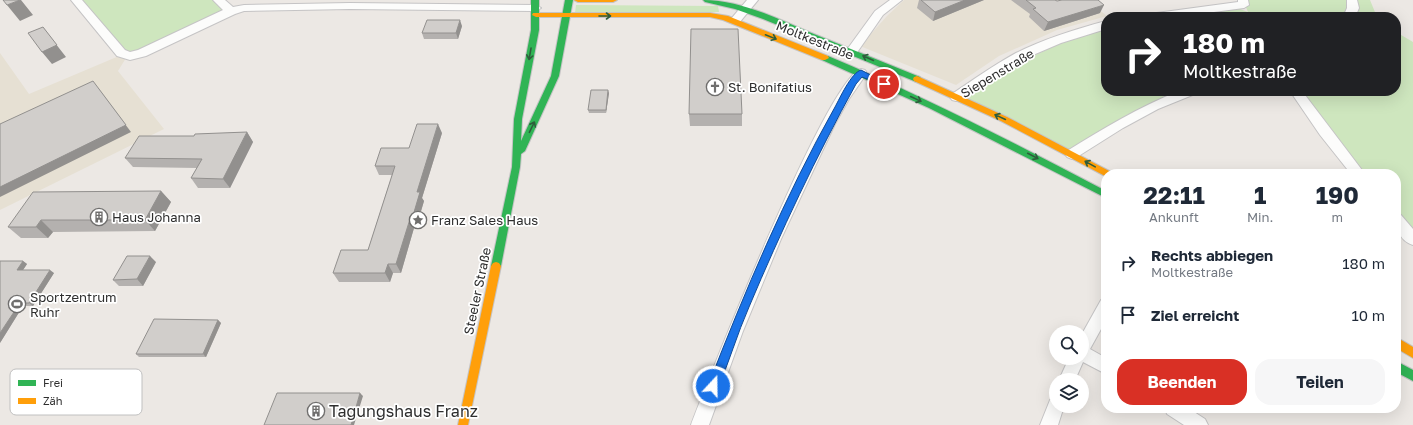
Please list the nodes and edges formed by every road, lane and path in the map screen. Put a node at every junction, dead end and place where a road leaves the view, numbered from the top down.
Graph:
1 (76, 0) edge
2 (218, 0) edge
3 (547, 0) edge
4 (569, 0) edge
5 (578, 0) edge
6 (613, 0) edge
7 (707, 0) edge
8 (754, 0) edge
9 (897, 0) edge
10 (1352, 0) edge
11 (1244, 2) edge
12 (352, 3) edge
13 (535, 6) edge
14 (745, 10) junction
15 (231, 11) junction
16 (1181, 12) edge
17 (1351, 12) edge
18 (566, 16) junction
19 (735, 21) junction
20 (1101, 26) edge
21 (852, 51) junction
22 (861, 73) junction
23 (1178, 96) edge
24 (1300, 96) edge
25 (956, 97) junction
26 (1072, 154) junction
27 (516, 162) junction
28 (1354, 169) edge
29 (1101, 170) edge
30 (1101, 192) edge
31 (1401, 226) edge
32 (1413, 239) edge
33 (1101, 314) edge
34 (1089, 336) edge
35 (1401, 345) edge
36 (1413, 353) edge
37 (1089, 356) edge
38 (1101, 364) edge
39 (1401, 369) edge
40 (1413, 376) edge
41 (1053, 413) edge
42 (1181, 413) edge
43 (463, 425) edge
44 (700, 425) edge
45 (1049, 425) edge
46 (1199, 425) edge

1 - 15 street
2 - 15 street
3 - 13 street
4 - 18 street, Steeler Straße
5 - 6 street
7 - 14 street, Moltkestraße
8 - 14 street
9 - 21 street
10 - 17 street
11 - 16 street
12 - 13 street
12 - 15 street
13 - 18 street, Moltkestraße
13 -> 27 street, Steeler Straße
14 - 19 street
14 - 21 street, Moltkestraße
18 -> 19 street, Moltkestraße
27 -> 18 street, Steeler Straße
19 -> 22 street, Moltkestraße
20 - 25 street, Siepenstraße
25 -> 21 street, Moltkestraße
22 -> 30 street, Moltkestraße
22 - 44 street
23 - 26 street
24 - 28 street
26 -> 25 street, Moltkestraße
29 -> 26 street, Moltkestraße
27 - 43 street, Steeler Straße
31 - 32 street
33 - 34 street
35 - 36 street
37 - 38 street
39 - 40 street
41 - 45 street
42 - 46 street

